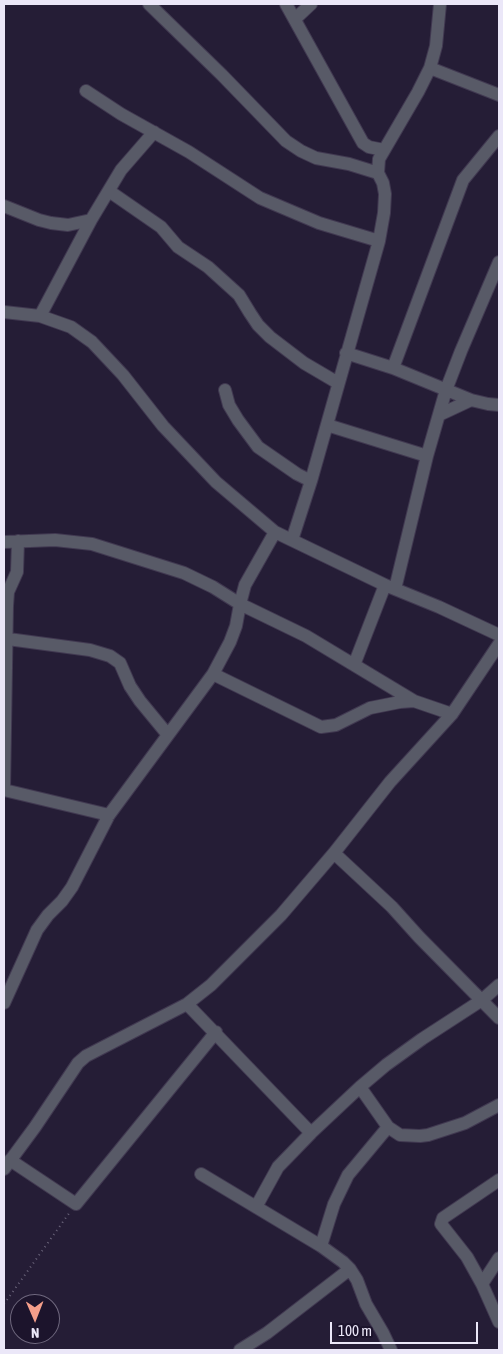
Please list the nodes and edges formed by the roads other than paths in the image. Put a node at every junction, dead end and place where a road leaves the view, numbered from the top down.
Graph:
1 (149, 4) edge
2 (286, 4) edge
3 (311, 4) edge
4 (440, 4) edge
5 (295, 19) junction
6 (430, 68) junction
7 (86, 91) dead end
8 (499, 95) edge
9 (154, 132) junction
10 (499, 136) edge
11 (384, 150) junction
12 (378, 173) junction
13 (109, 191) junction
14 (4, 206) edge
15 (91, 220) junction
16 (68, 225) junction
17 (80, 242) junction
18 (379, 242) junction
19 (499, 262) edge
20 (4, 312) edge
21 (40, 316) junction
22 (346, 353) junction
23 (393, 368) junction
24 (338, 383) junction
25 (225, 390) dead end
26 (446, 390) junction
27 (471, 400) junction
28 (499, 405) edge
29 (439, 416) junction
30 (327, 425) junction
31 (427, 456) junction
32 (311, 481) junction
33 (275, 532) junction
34 (292, 540) junction
35 (18, 541) junction
36 (4, 542) edge
37 (390, 587) junction
38 (240, 604) junction
39 (499, 635) edge
40 (8, 639) junction
41 (499, 644) edge
42 (354, 665) junction
43 (213, 674) junction
44 (414, 701) junction
45 (452, 714) junction
46 (168, 735) junction
47 (110, 816) junction
48 (334, 853) junction
49 (499, 985) edge
50 (482, 1000) junction
51 (4, 1004) edge
52 (187, 1004) junction
53 (499, 1018) edge
54 (216, 1032) junction
55 (360, 1087) junction
56 (499, 1105) edge
57 (388, 1128) junction
58 (311, 1133) junction
59 (7, 1164) edge
60 (201, 1174) dead end
61 (499, 1180) edge
62 (256, 1207) junction
63 (321, 1246) junction
64 (499, 1258) edge
65 (350, 1269) junction
66 (482, 1284) junction
67 (499, 1322) edge
68 (240, 1350) edge
69 (390, 1350) edge

1 - 12 street
2 - 5 street
3 - 5 street
4 - 6 street
5 - 11 street
6 - 8 street
6 - 11 street
7 - 9 street
9 - 13 street
9 - 18 street
10 - 23 street
11 - 12 street
12 - 18 street
13 - 15 street
13 - 24 street
14 - 16 street
15 - 16 street
15 - 17 street
16 - 17 street
17 - 21 street
18 - 22 street
19 - 26 street
20 - 21 street
21 - 33 street
22 - 23 street
22 - 24 street
23 - 26 street
24 - 30 street
25 - 32 street
26 - 27 street
26 - 29 street
27 - 28 street
27 - 29 street
29 - 31 street
30 - 31 street
30 - 32 street
31 - 37 street
32 - 34 street
33 - 34 street
33 - 38 street
34 - 37 street
35 - 36 street
35 - 38 street
35 - 40 street
37 - 39 street
37 - 42 street
38 - 42 street
38 - 43 street
40 - 46 street
40 - 47 street
41 - 45 street
42 - 44 street
43 - 44 street
43 - 46 street
44 - 45 street
45 - 48 street
46 - 47 street
47 - 51 street
48 - 50 street
48 - 52 street
49 - 50 street
50 - 53 street
50 - 55 street
52 - 54 street
52 - 59 street
54 - 58 street
54 - 59 street
55 - 57 street
55 - 58 street
56 - 57 street
57 - 63 street
58 - 62 street
60 - 62 street
61 - 66 street
62 - 63 street
63 - 65 street
64 - 66 street
65 - 68 street
65 - 69 street
66 - 67 street

